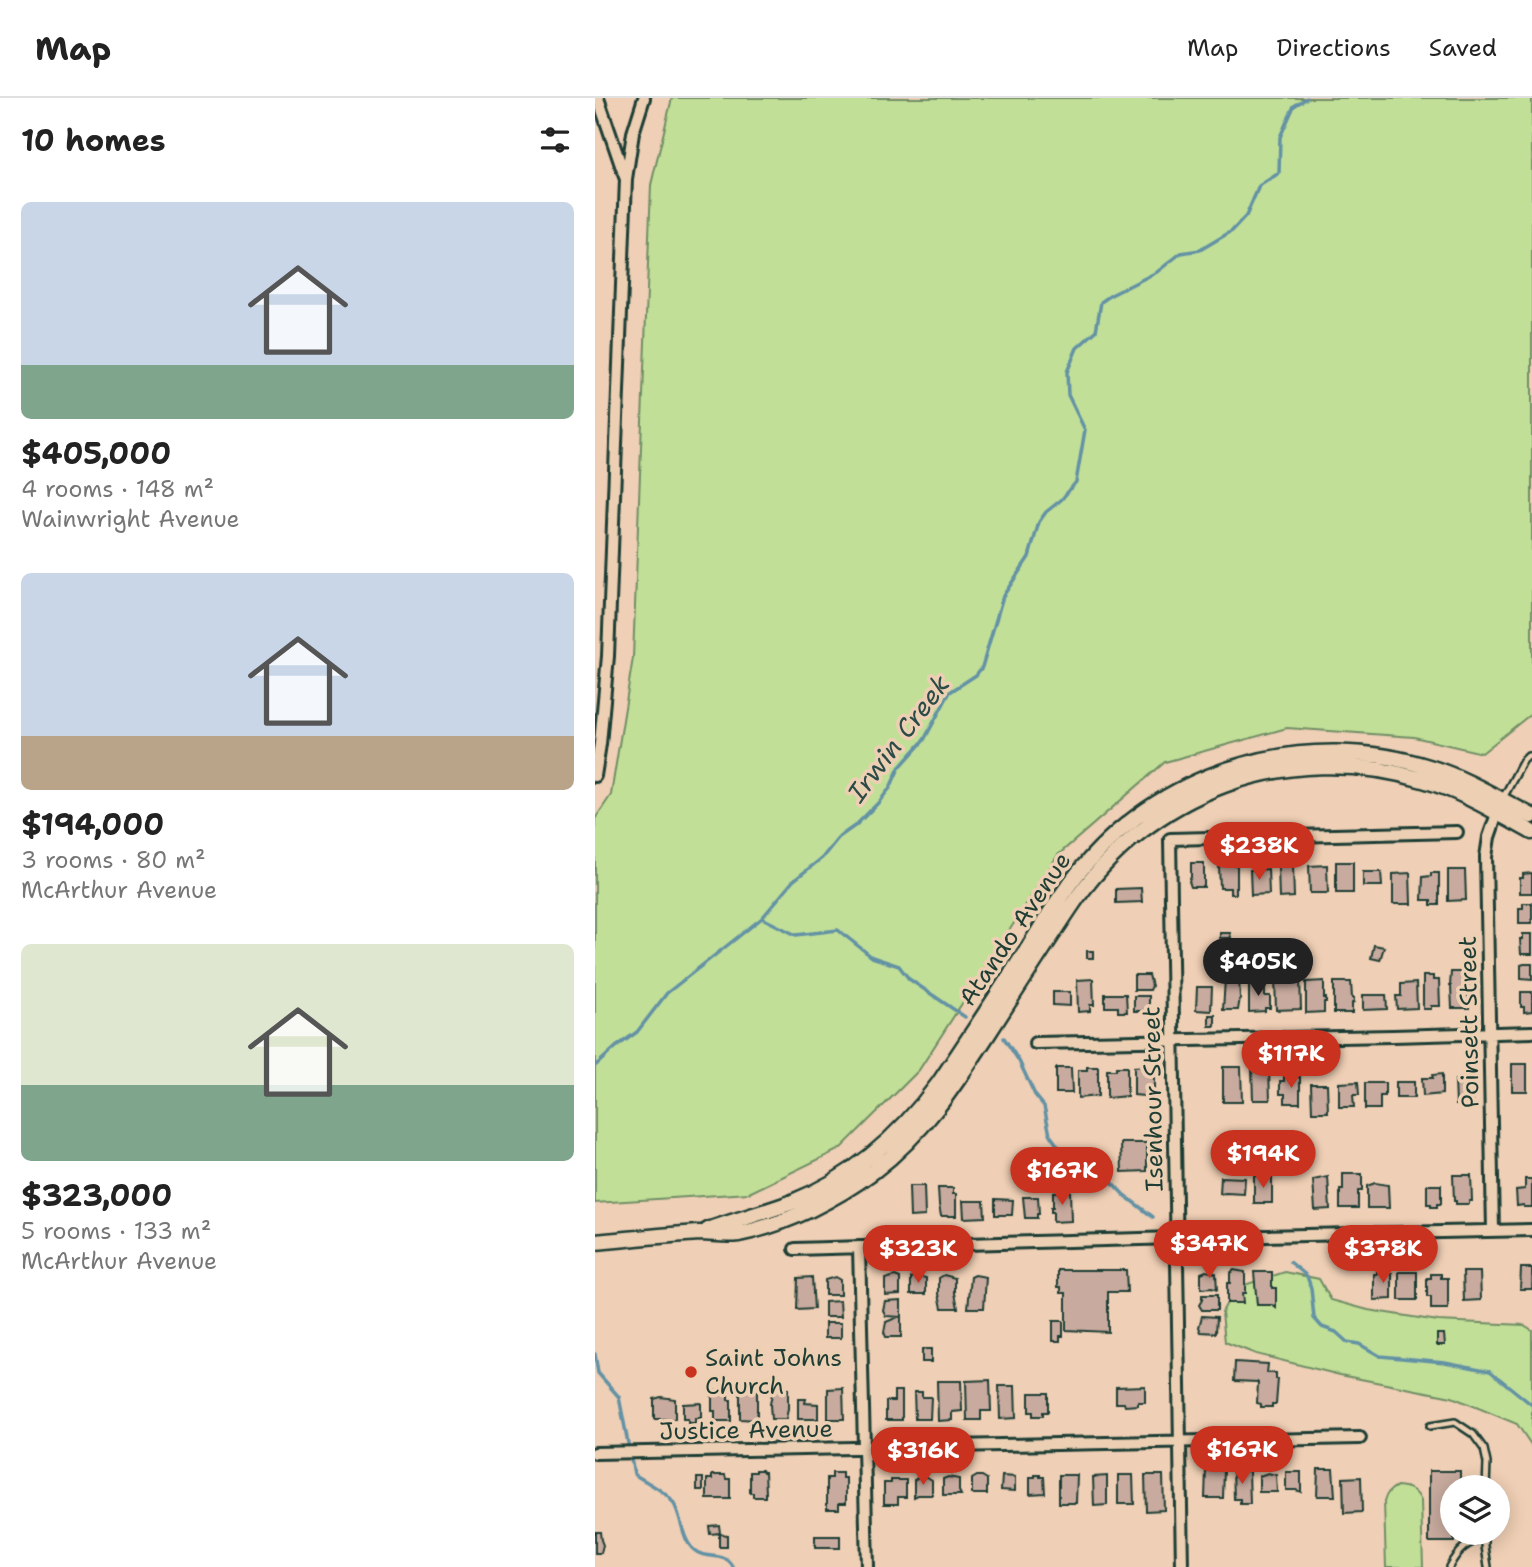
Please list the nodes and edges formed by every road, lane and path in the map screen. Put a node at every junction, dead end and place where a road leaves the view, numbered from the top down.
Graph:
1 (598, 98) edge
2 (644, 98) edge
3 (626, 180) junction
4 (1532, 756) edge
5 (595, 776) edge
6 (1499, 807) junction
7 (1532, 816) edge
8 (1457, 832) dead end
9 (1532, 832) edge
10 (1532, 1032) edge
11 (1490, 1033) junction
12 (1173, 1040) junction
13 (1035, 1043) dead end
14 (1532, 1230) edge
15 (1493, 1231) junction
16 (1176, 1238) junction
17 (595, 1242) edge
18 (859, 1247) junction
19 (796, 1249) dead end
20 (1430, 1426) dead end
21 (1360, 1438) dead end
22 (1181, 1441) junction
23 (863, 1448) junction
24 (595, 1454) edge
25 (1487, 1475) edge
26 (1464, 1545) edge
27 (1486, 1545) edge
28 (867, 1567) edge
29 (1182, 1567) edge
30 (1449, 1567) edge
31 (1488, 1567) edge

1 - 3 street
2 - 3 street
3 - 5 street
4 - 6 lane
6 - 7 main road, Atando Avenue
6 - 9 main road, Atando Avenue
6 - 11 street, Poinsett Street
6 - 17 main road, Atando Avenue
8 - 12 street, Isenhour Street
10 - 11 street
11 - 12 street
11 - 15 street, Poinsett Street
12 - 13 street
12 - 16 street, Isenhour Street
14 - 15 street
15 - 16 street
16 - 18 street
16 - 22 street, Isenhour Street
18 - 19 street
18 - 23 street
20 - 25 lane
21 - 22 street, Justice Avenue
22 - 23 street, Justice Avenue
22 - 29 street, Isenhour Street
23 - 24 street, Justice Avenue
23 - 28 street
26 - 30 lane
27 - 31 lane

